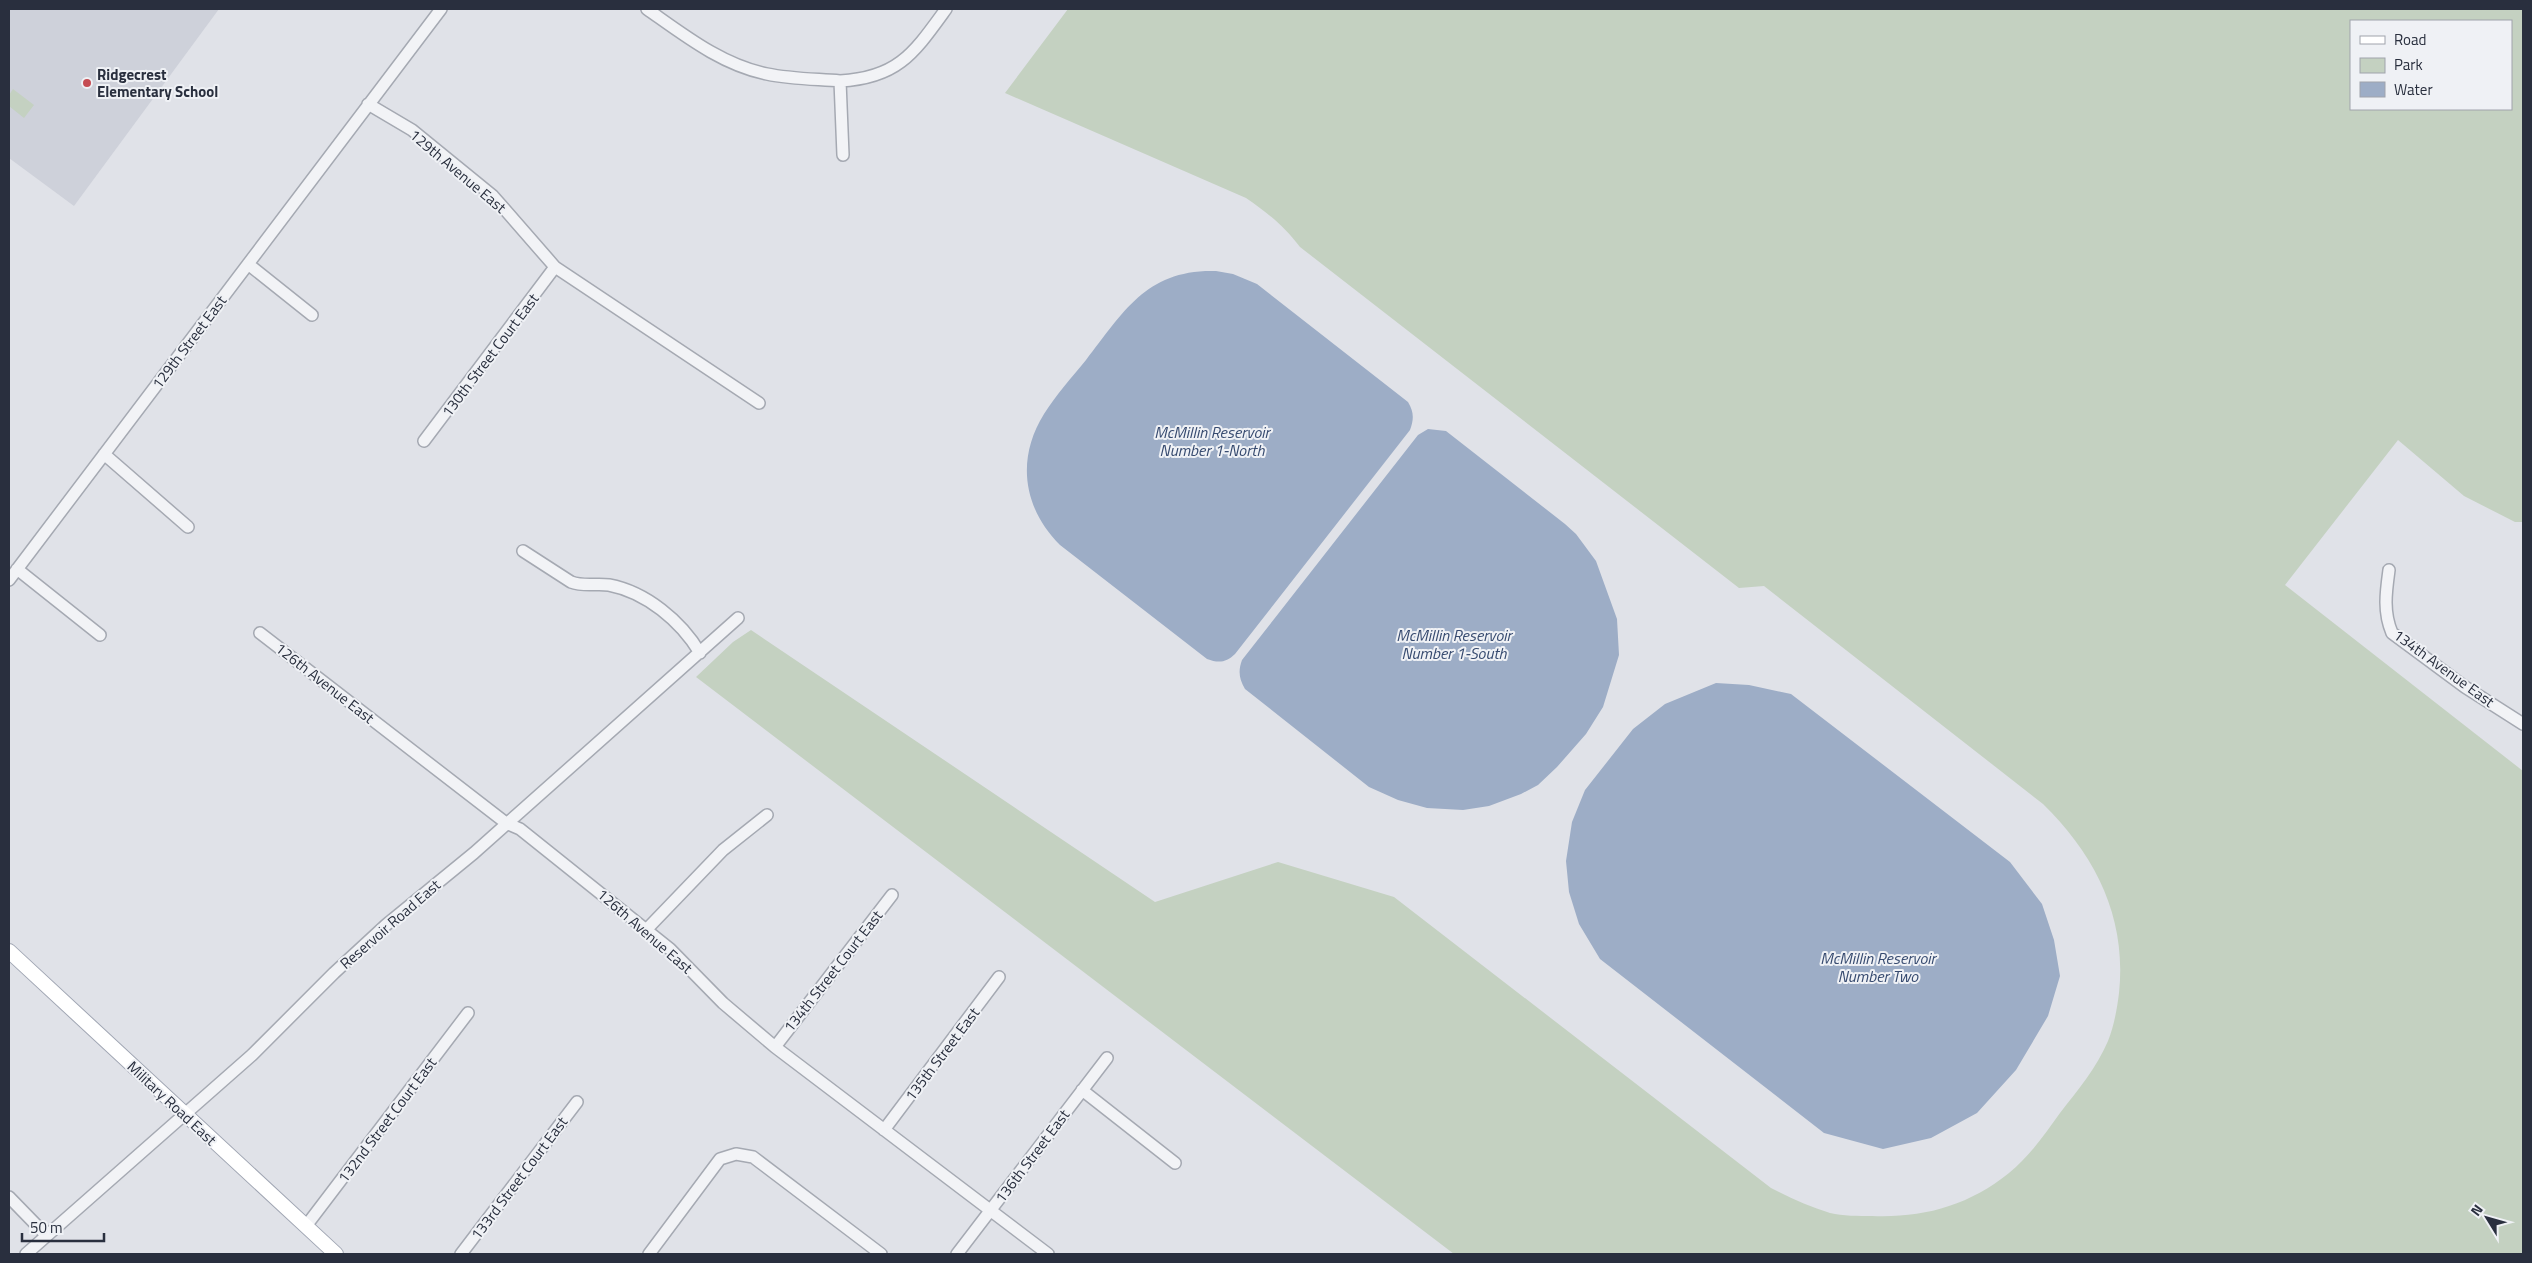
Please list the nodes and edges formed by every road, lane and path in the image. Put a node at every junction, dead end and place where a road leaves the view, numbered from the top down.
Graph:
1 (440, 9) edge
2 (647, 9) edge
3 (946, 9) edge
4 (840, 81) junction
5 (368, 104) junction
6 (843, 155) dead end
7 (248, 264) junction
8 (555, 268) junction
9 (312, 314) dead end
10 (759, 404) dead end
11 (424, 441) dead end
12 (104, 454) junction
13 (188, 526) dead end
14 (523, 551) dead end
15 (17, 569) junction
16 (2389, 570) dead end
17 (9, 580) edge
18 (738, 618) dead end
19 (260, 633) dead end
20 (100, 635) dead end
21 (700, 653) junction
22 (2523, 724) edge
23 (767, 815) dead end
24 (506, 823) junction
25 (892, 895) dead end
26 (647, 929) junction
27 (9, 951) edge
28 (999, 977) dead end
29 (468, 1013) dead end
30 (775, 1047) junction
31 (1107, 1058) dead end
32 (1082, 1090) junction
33 (577, 1102) dead end
34 (185, 1116) junction
35 (884, 1130) junction
36 (1175, 1163) dead end
37 (9, 1197) edge
38 (990, 1210) junction
39 (306, 1226) junction
40 (46, 1235) junction
41 (26, 1254) edge
42 (336, 1254) edge
43 (460, 1254) edge
44 (648, 1254) edge
45 (881, 1254) edge
46 (958, 1254) edge
47 (1048, 1254) edge

1 - 5 street
2 - 4 street
3 - 4 street
4 - 6 street
5 - 7 street, 129th Street East
5 - 8 street, 129th Avenue East
7 - 9 street
7 - 12 street, 129th Street East
8 - 10 street, 129th Avenue East
8 - 11 street, 130th Street Court East
12 - 13 street
12 - 15 street, 129th Street East
14 - 21 street
15 - 17 street, 129th Street East
15 - 20 street
16 - 22 street, 134th Avenue East
18 - 21 street, Reservoir Road East
19 - 24 street, 126th Avenue East
21 - 24 street, Reservoir Road East
23 - 26 street
24 - 26 street, 126th Avenue East
24 - 34 street, Reservoir Road East
25 - 30 street, 134th Street Court East
26 - 30 street, 126th Avenue East
27 - 34 main road, Military Road East
28 - 35 street, 135th Street East
29 - 39 street, 132nd Street Court East
30 - 35 street, 126th Avenue East
31 - 32 street, 136th Street East
32 - 36 street
32 - 38 street, 136th Street East
33 - 43 street, 133rd Street Court East
34 - 39 main road, Military Road East
34 - 40 street, Reservoir Road East
35 - 38 street, 126th Avenue East
37 - 40 street
38 - 46 street, 136th Street East
38 - 47 street, 126th Avenue East
39 - 42 main road, Military Road East
40 - 41 street, Reservoir Road East
44 - 45 street

